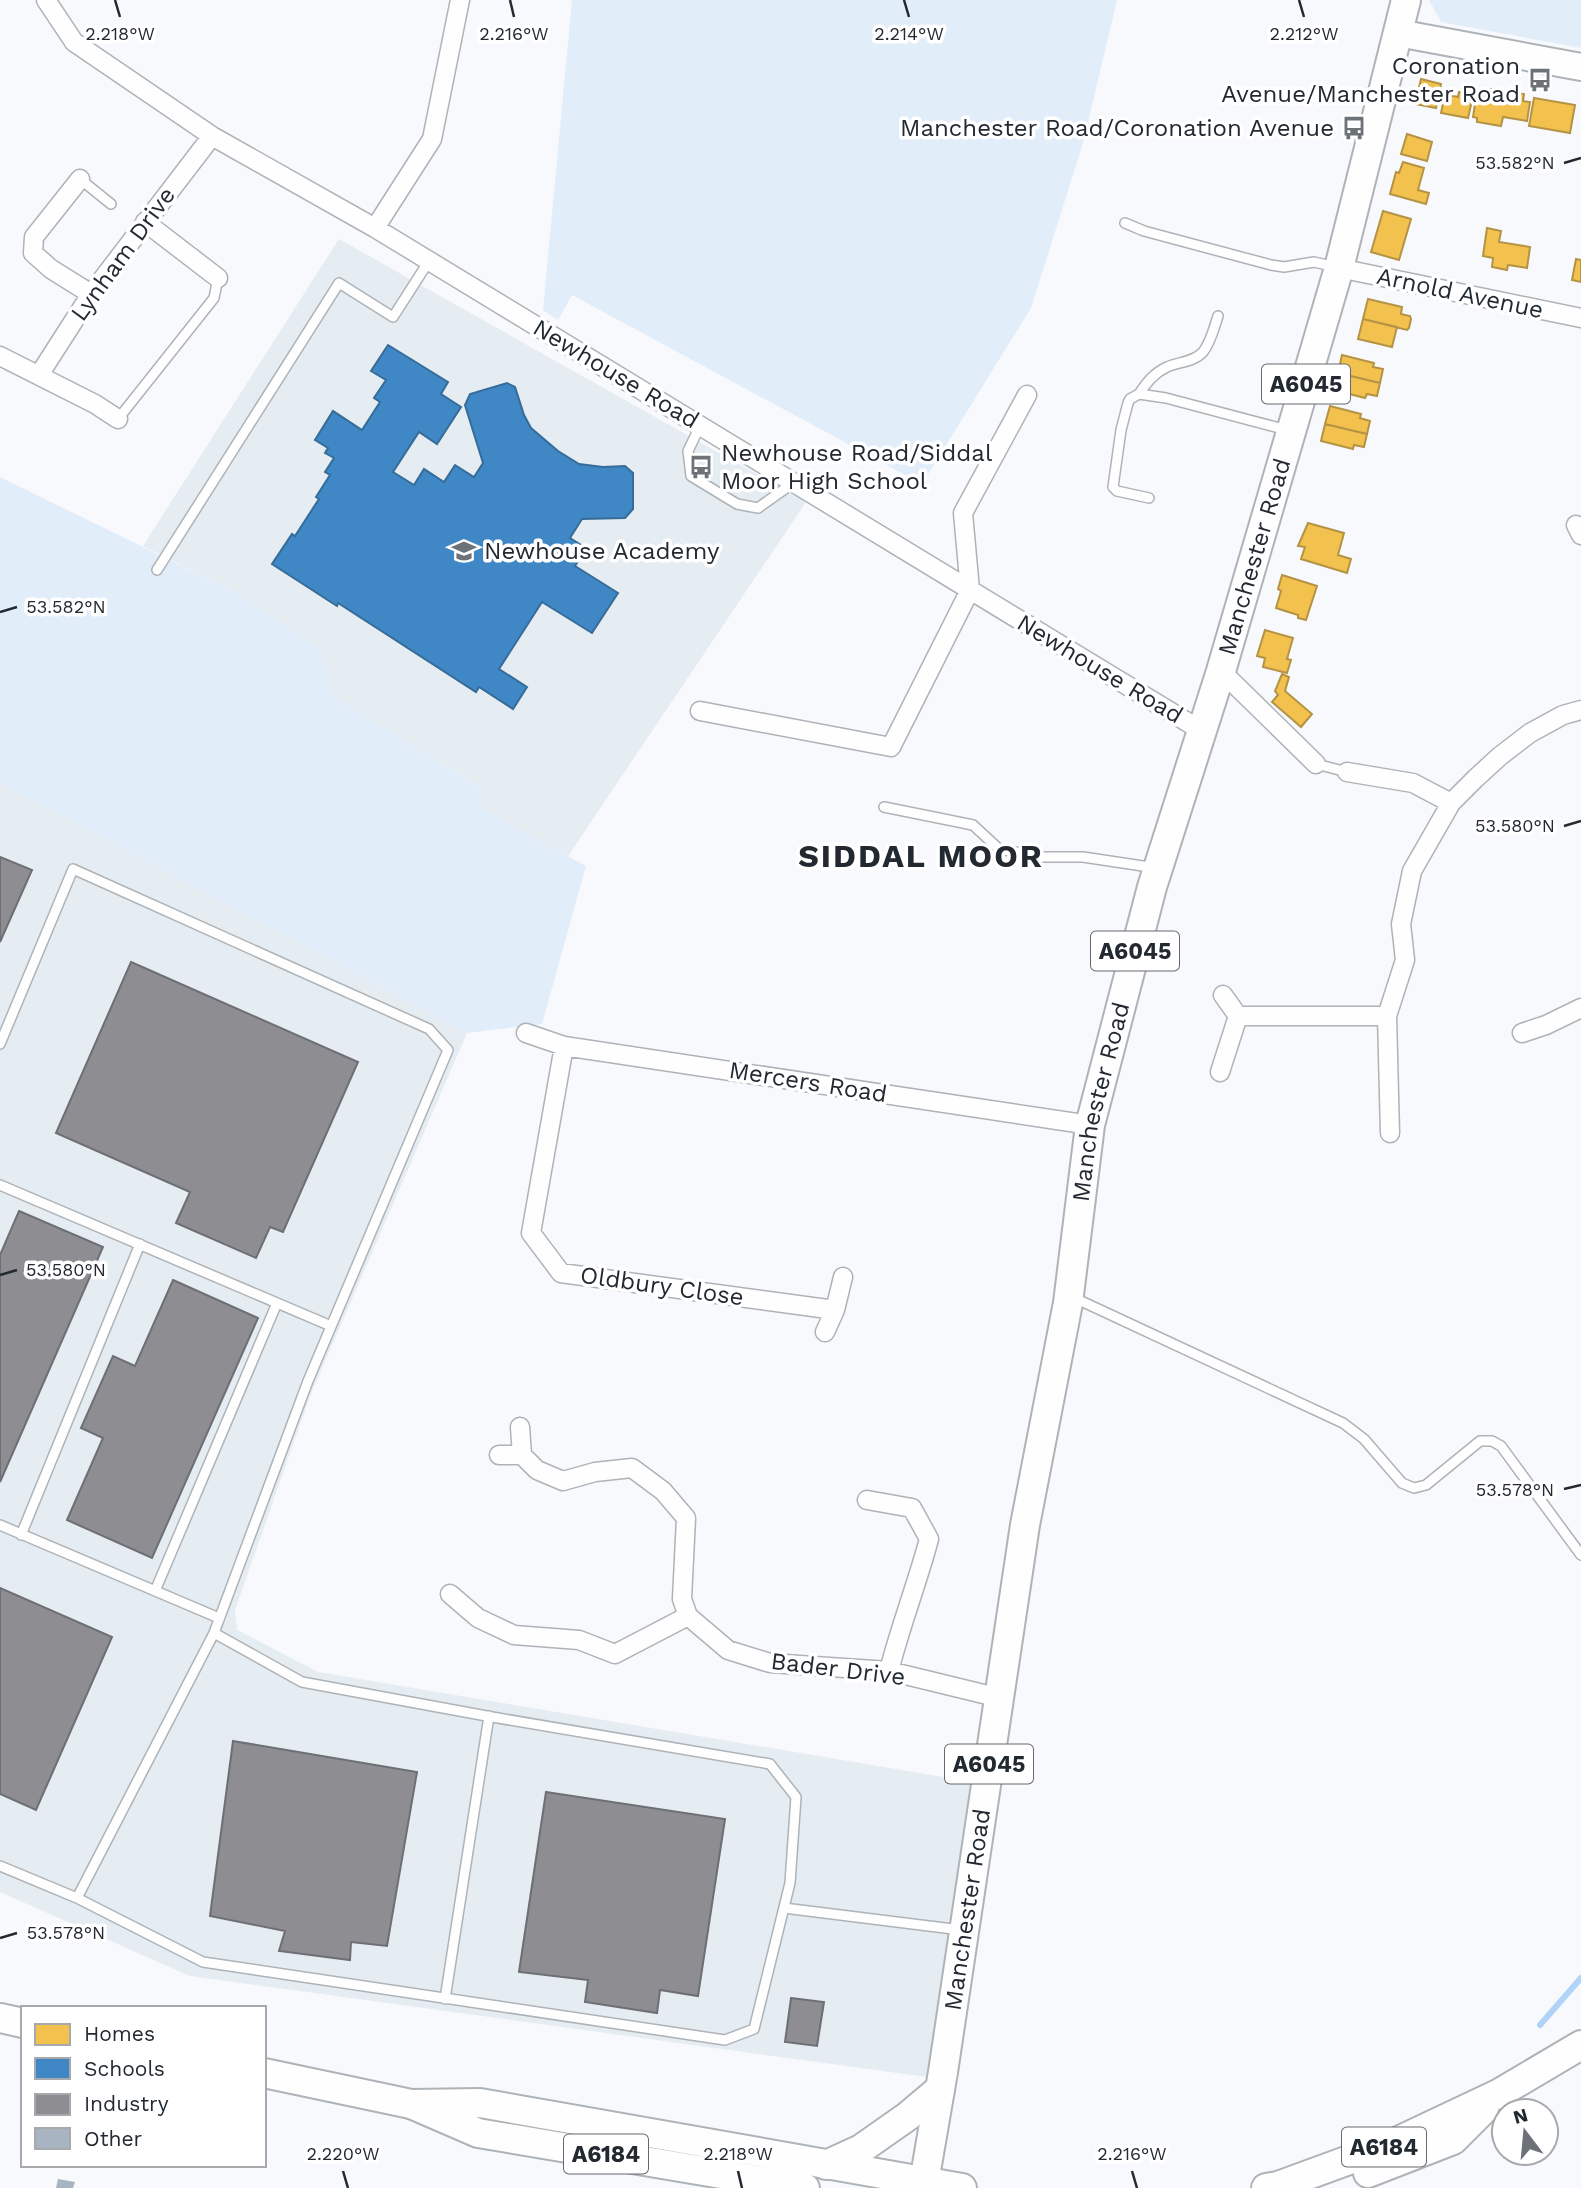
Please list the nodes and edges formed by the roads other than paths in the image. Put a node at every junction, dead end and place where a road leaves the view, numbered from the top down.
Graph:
1 (46, 0) edge
2 (460, 0) edge
3 (1406, 0) edge
4 (1398, 33) junction
5 (1581, 67) edge
6 (212, 136) junction
7 (80, 180) joint
8 (111, 204) dead end
9 (145, 222) junction
10 (1125, 223) dead end
11 (375, 228) junction
12 (429, 261) junction
13 (1339, 268) junction
14 (218, 278) joint
15 (91, 294) junction
16 (1219, 316) dead end
17 (1581, 318) edge
18 (0, 356) edge
19 (39, 375) junction
20 (1139, 394) junction
21 (1027, 395) dead end
22 (118, 419) joint
23 (700, 426) junction
24 (1292, 431) junction
25 (793, 482) junction
26 (1149, 498) dead end
27 (157, 570) dead end
28 (970, 590) junction
29 (1221, 671) junction
30 (1581, 710) edge
31 (700, 711) dead end
32 (1202, 731) junction
33 (1385, 760) dead end
34 (1316, 764) joint
35 (1347, 772) joint
36 (1382, 778) junction
37 (1451, 803) junction
38 (884, 807) dead end
39 (1158, 868) junction
40 (1223, 995) dead end
41 (1581, 1008) edge
42 (1238, 1016) junction
43 (1387, 1016) junction
44 (526, 1033) dead end
45 (1522, 1033) dead end
46 (0, 1044) edge
47 (564, 1046) junction
48 (1220, 1072) dead end
49 (1090, 1125) junction
50 (1390, 1133) dead end
51 (0, 1185) edge
52 (140, 1244) junction
53 (843, 1278) dead end
54 (1069, 1299) junction
55 (277, 1303) junction
56 (835, 1310) junction
57 (331, 1326) junction
58 (825, 1332) dead end
59 (520, 1427) dead end
60 (499, 1455) dead end
61 (522, 1455) junction
62 (867, 1500) dead end
63 (0, 1525) edge
64 (21, 1535) junction
65 (1581, 1555) edge
66 (155, 1591) junction
67 (450, 1594) dead end
68 (688, 1616) junction
69 (219, 1618) junction
70 (214, 1633) junction
71 (889, 1671) junction
72 (1000, 1698) junction
73 (489, 1716) junction
74 (0, 1866) edge
75 (77, 1898) junction
76 (784, 1908) junction
77 (963, 1930) junction
78 (445, 1999) junction
79 (0, 2018) edge
80 (21, 2022) edge
81 (1581, 2045) edge
82 (266, 2073) edge
83 (940, 2089) junction
84 (1498, 2094) junction
85 (411, 2104) junction
86 (826, 2165) junction
87 (923, 2185) edge
88 (805, 2188) edge
89 (962, 2188) edge
90 (1266, 2188) edge
91 (1328, 2188) edge

1 - 6 street, Newhouse Road
2 - 11 street
3 - 4 main road, Manchester Road / A6045
4 - 5 street
4 - 13 main road, Manchester Road / A6045
6 - 9 street, Lynham Drive
6 - 11 street, Newhouse Road
7 - 8 lane
7 - 15 street
9 - 14 street
9 - 15 street, Lynham Drive
10 - 13 lane
11 - 12 street, Newhouse Road
12 - 23 street, Newhouse Road
12 - 27 lane
13 - 17 street, Arnold Avenue
13 - 24 main road, Manchester Road / A6045
14 - 22 lane
15 - 19 street, Lynham Drive
16 - 20 lane
18 - 19 street
19 - 22 street
20 - 24 lane
20 - 26 lane
21 - 28 street
23 - 25 street, Newhouse Road
23 - 25 lane
24 - 29 main road, Manchester Road / A6045
25 - 28 street, Newhouse Road
28 - 31 street
28 - 32 street, Newhouse Road
29 - 32 main road, Manchester Road / A6045
29 - 34 street
30 - 37 street
32 - 39 main road, Manchester Road / A6045
33 - 36 street
34 - 35 lane
35 - 36 street
36 - 37 street
37 - 43 street
38 - 39 lane
39 - 49 main road, Manchester Road / A6045
40 - 42 street
41 - 45 street
42 - 43 street
42 - 48 street
43 - 50 street
44 - 47 street, Mercers Road
46 - 57 lane
47 - 49 street, Mercers Road
47 - 56 street, Oldbury Close
49 - 54 main road, Manchester Road / A6045
51 - 52 lane
52 - 55 lane
52 - 64 lane
53 - 56 street
54 - 65 lane
54 - 72 main road, Manchester Road / A6045
55 - 57 lane
55 - 66 lane
56 - 58 street
57 - 69 lane
59 - 61 street
60 - 61 street
61 - 68 street
62 - 71 street
63 - 64 lane
64 - 66 lane
66 - 69 lane
67 - 68 street
68 - 71 street, Bader Drive
69 - 70 lane
70 - 73 lane
70 - 75 lane
71 - 72 street, Bader Drive
72 - 77 main road, Manchester Road / A6045
73 - 76 lane
73 - 78 lane
74 - 75 lane
75 - 78 lane
76 - 77 lane
76 - 78 lane
77 - 83 main road, Manchester Road / A6045
79 - 80 main road
81 - 84 main road, A6184
82 - 85 main road, A6184
83 - 86 main road
83 - 87 main road, Manchester Road / A6045
84 - 90 main road, A6184
84 - 91 main road, A6184
85 - 86 main road, A6184
85 - 88 main road, A6184
86 - 87 main road, A6184
87 - 89 main road, A6184

